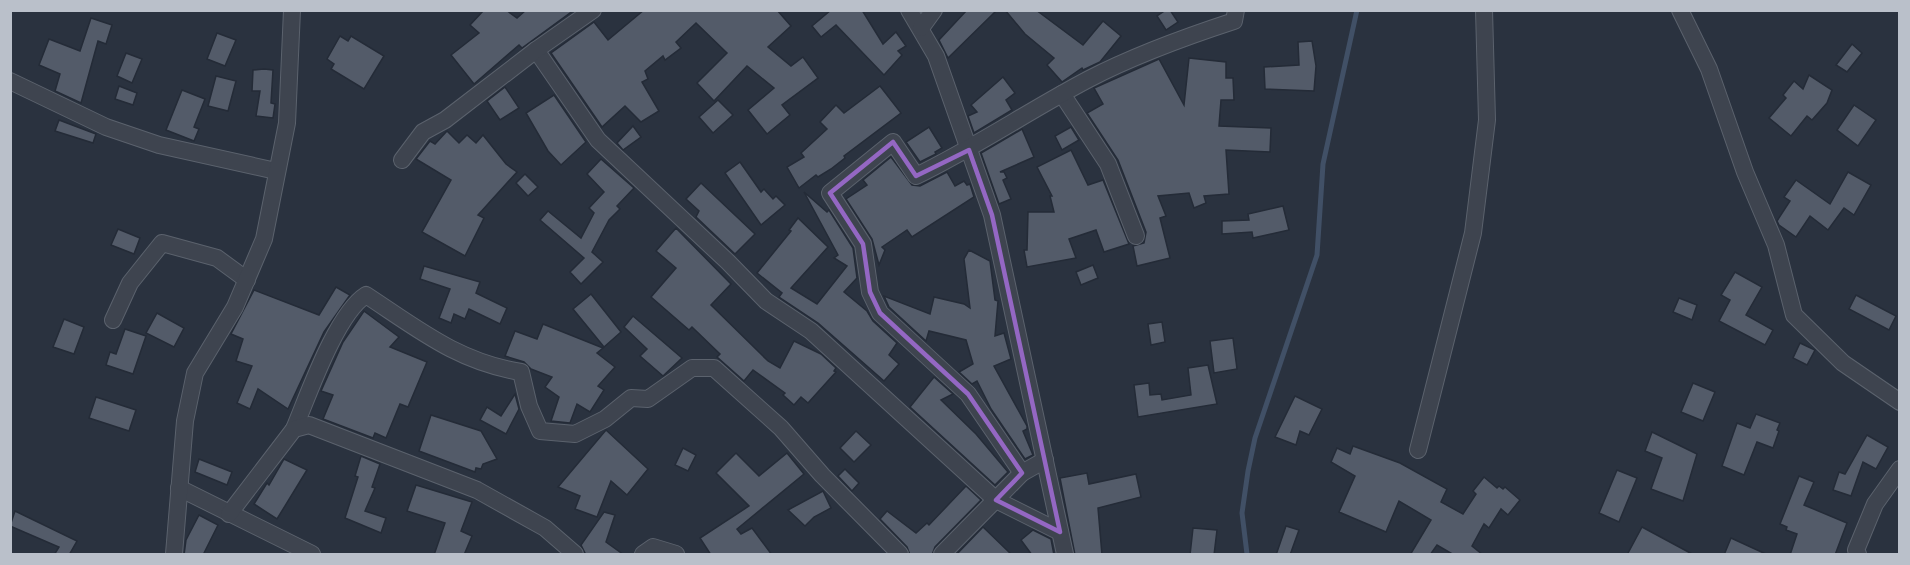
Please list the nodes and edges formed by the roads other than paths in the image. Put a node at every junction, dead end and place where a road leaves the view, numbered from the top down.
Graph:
1 (292, 10) edge
2 (593, 10) edge
3 (909, 10) edge
4 (934, 10) edge
5 (1236, 10) edge
6 (1484, 10) edge
7 (1680, 10) edge
8 (921, 28) junction
9 (536, 50) junction
10 (10, 81) edge
11 (1062, 94) junction
12 (969, 150) junction
13 (402, 160) dead end
14 (276, 171) junction
15 (1136, 236) dead end
16 (247, 280) junction
17 (113, 320) dead end
18 (1899, 402) edge
19 (294, 429) junction
20 (1418, 450) dead end
21 (1045, 460) junction
22 (1899, 470) edge
23 (1022, 473) junction
24 (179, 488) junction
25 (996, 500) junction
26 (229, 514) junction
27 (1060, 532) junction
28 (174, 555) edge
29 (312, 555) edge
30 (575, 555) edge
31 (643, 555) edge
32 (676, 555) edge
33 (900, 555) edge
34 (942, 555) edge
35 (1065, 555) edge
36 (1858, 555) edge

1 - 14 street
2 - 9 street
3 - 8 street
4 - 8 street
5 - 11 street
6 - 20 street
7 - 18 street
8 - 12 street
9 - 13 street
9 - 25 street
10 - 14 street
11 - 12 street
11 - 15 street
12 - 21 street
12 - 23 street
14 - 16 street
16 - 17 street
16 - 24 street
19 - 26 street
19 - 30 street
19 - 33 street
21 - 23 street
21 - 27 street
22 - 36 street
23 - 25 street
24 - 26 street
24 - 28 street
25 - 27 street
25 - 34 street
26 - 29 street
27 - 35 street
31 - 32 street

